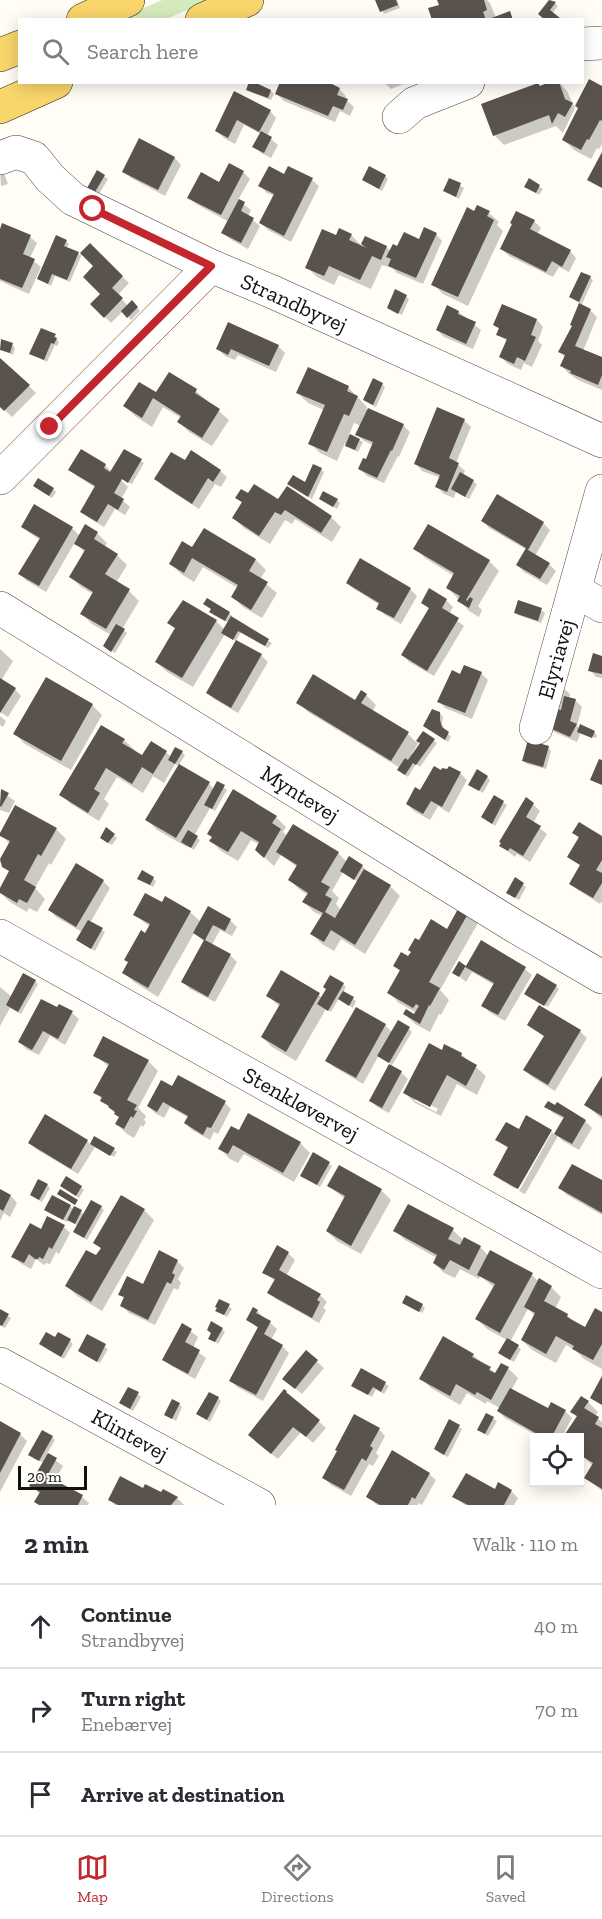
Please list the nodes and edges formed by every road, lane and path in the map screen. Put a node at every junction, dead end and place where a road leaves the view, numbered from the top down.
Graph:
1 (128, 0) edge
2 (247, 0) edge
3 (88, 18) edge
4 (206, 18) edge
5 (602, 43) edge
6 (584, 44) edge
7 (18, 48) edge
8 (0, 55) edge
9 (52, 84) edge
10 (463, 84) edge
11 (0, 107) edge
12 (399, 117) dead end
13 (0, 159) edge
14 (211, 266) junction
15 (602, 441) edge
16 (0, 478) edge
17 (602, 491) edge
18 (589, 598) edge
19 (0, 609) edge
20 (536, 728) dead end
21 (0, 936) edge
22 (602, 977) edge
23 (602, 1272) edge
24 (0, 1364) edge
25 (259, 1505) edge

1 - 3 main road
2 - 4 main road
5 - 6 street
7 - 8 main road
9 - 11 main road
10 - 12 street
13 - 14 street, Strandbyvej
14 - 15 street, Strandbyvej
14 - 16 street
17 - 18 street, Elyriavej
18 - 20 street, Elyriavej
19 - 22 street, Myntevej
21 - 23 street, Stenkløvervej
24 - 25 street, Klintevej

